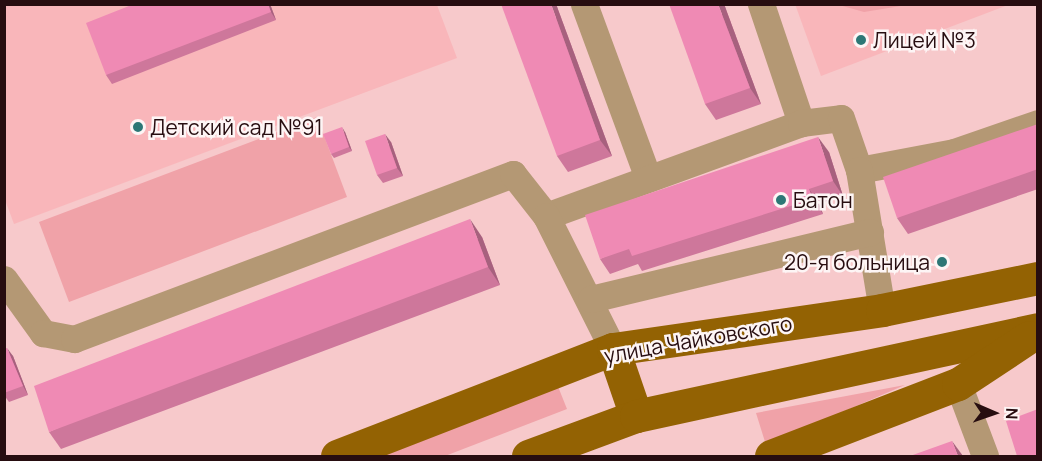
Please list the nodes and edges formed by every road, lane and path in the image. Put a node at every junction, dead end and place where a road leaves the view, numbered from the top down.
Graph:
1 (584, 4) edge
2 (761, 4) edge
3 (801, 123) junction
4 (1038, 123) edge
5 (859, 170) junction
6 (648, 178) junction
7 (546, 216) junction
8 (870, 232) junction
9 (1038, 278) edge
10 (5, 281) edge
11 (591, 299) junction
12 (882, 310) junction
13 (1038, 330) edge
14 (613, 349) junction
15 (958, 384) junction
16 (636, 416) junction
17 (337, 456) edge
18 (528, 456) edge
19 (771, 456) edge
20 (985, 456) edge

1 - 6 lane
2 - 3 lane
3 - 5 lane
3 - 6 lane
4 - 5 lane
5 - 8 lane
6 - 7 lane
7 - 10 lane
7 - 11 lane
8 - 11 lane
8 - 12 lane
9 - 12 main road, улица Чайковского
11 - 14 lane
12 - 14 main road, улица Чайковского
13 - 15 main road
13 - 16 main road
14 - 16 main road
14 - 17 main road, улица Чайковского
15 - 19 main road
15 - 20 lane
16 - 18 main road

